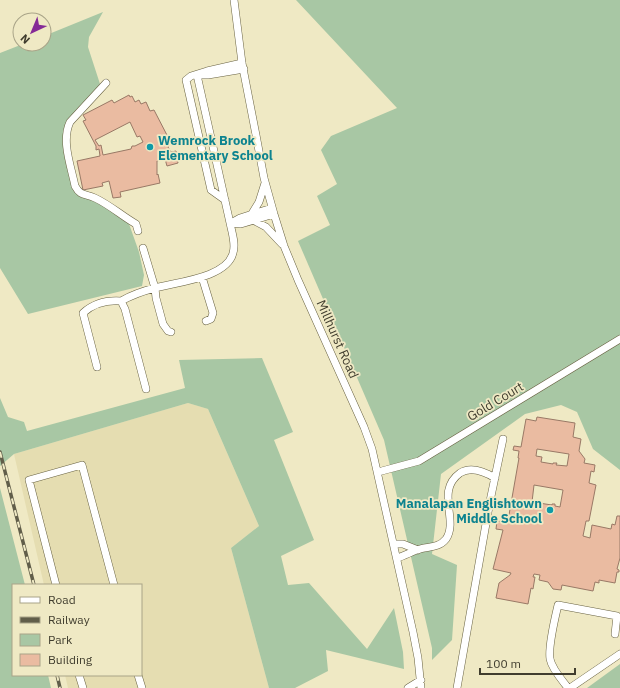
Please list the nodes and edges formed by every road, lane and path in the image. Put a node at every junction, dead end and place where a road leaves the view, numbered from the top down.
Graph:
1 (234, 0) edge
2 (243, 66) junction
3 (197, 75) junction
4 (106, 83) dead end
5 (266, 183) junction
6 (225, 200) junction
7 (273, 211) junction
8 (252, 218) junction
9 (230, 223) junction
10 (138, 231) dead end
11 (284, 246) junction
12 (143, 248) dead end
13 (202, 276) junction
14 (155, 288) junction
15 (121, 301) junction
16 (206, 321) dead end
17 (171, 332) dead end
18 (620, 339) edge
19 (98, 367) dead end
20 (146, 389) dead end
21 (503, 439) dead end
22 (378, 472) junction
23 (495, 478) junction
24 (394, 544) junction
25 (418, 550) junction
26 (397, 558) junction
27 (56, 584) edge
28 (114, 584) edge
29 (615, 634) dead end
30 (620, 654) edge
31 (79, 676) edge
32 (138, 676) edge
33 (421, 684) edge
34 (83, 688) edge
35 (142, 688) edge
36 (408, 688) edge
37 (457, 688) edge
38 (569, 688) edge

1 - 2 street, Millhurst Road
2 - 3 street
2 - 5 street, Millhurst Road
3 - 6 street
3 - 6 street
4 - 10 street
5 - 7 street, Millhurst Road
5 - 8 street
6 - 9 street
7 - 8 street
7 - 11 street, Millhurst Road
8 - 9 street
8 - 11 street
9 - 13 street
11 - 22 street, Millhurst Road
12 - 14 street
13 - 14 street
13 - 16 street
14 - 15 street
14 - 17 street
15 - 19 street
15 - 20 street
18 - 22 street, Gold Court
21 - 23 street
22 - 24 street, Millhurst Road
23 - 25 street
23 - 37 street
24 - 25 street
24 - 26 street, Millhurst Road
25 - 26 street
26 - 33 street, Millhurst Road
27 - 28 street
29 - 38 street
30 - 38 street
31 - 34 street
32 - 35 street
33 - 36 street

